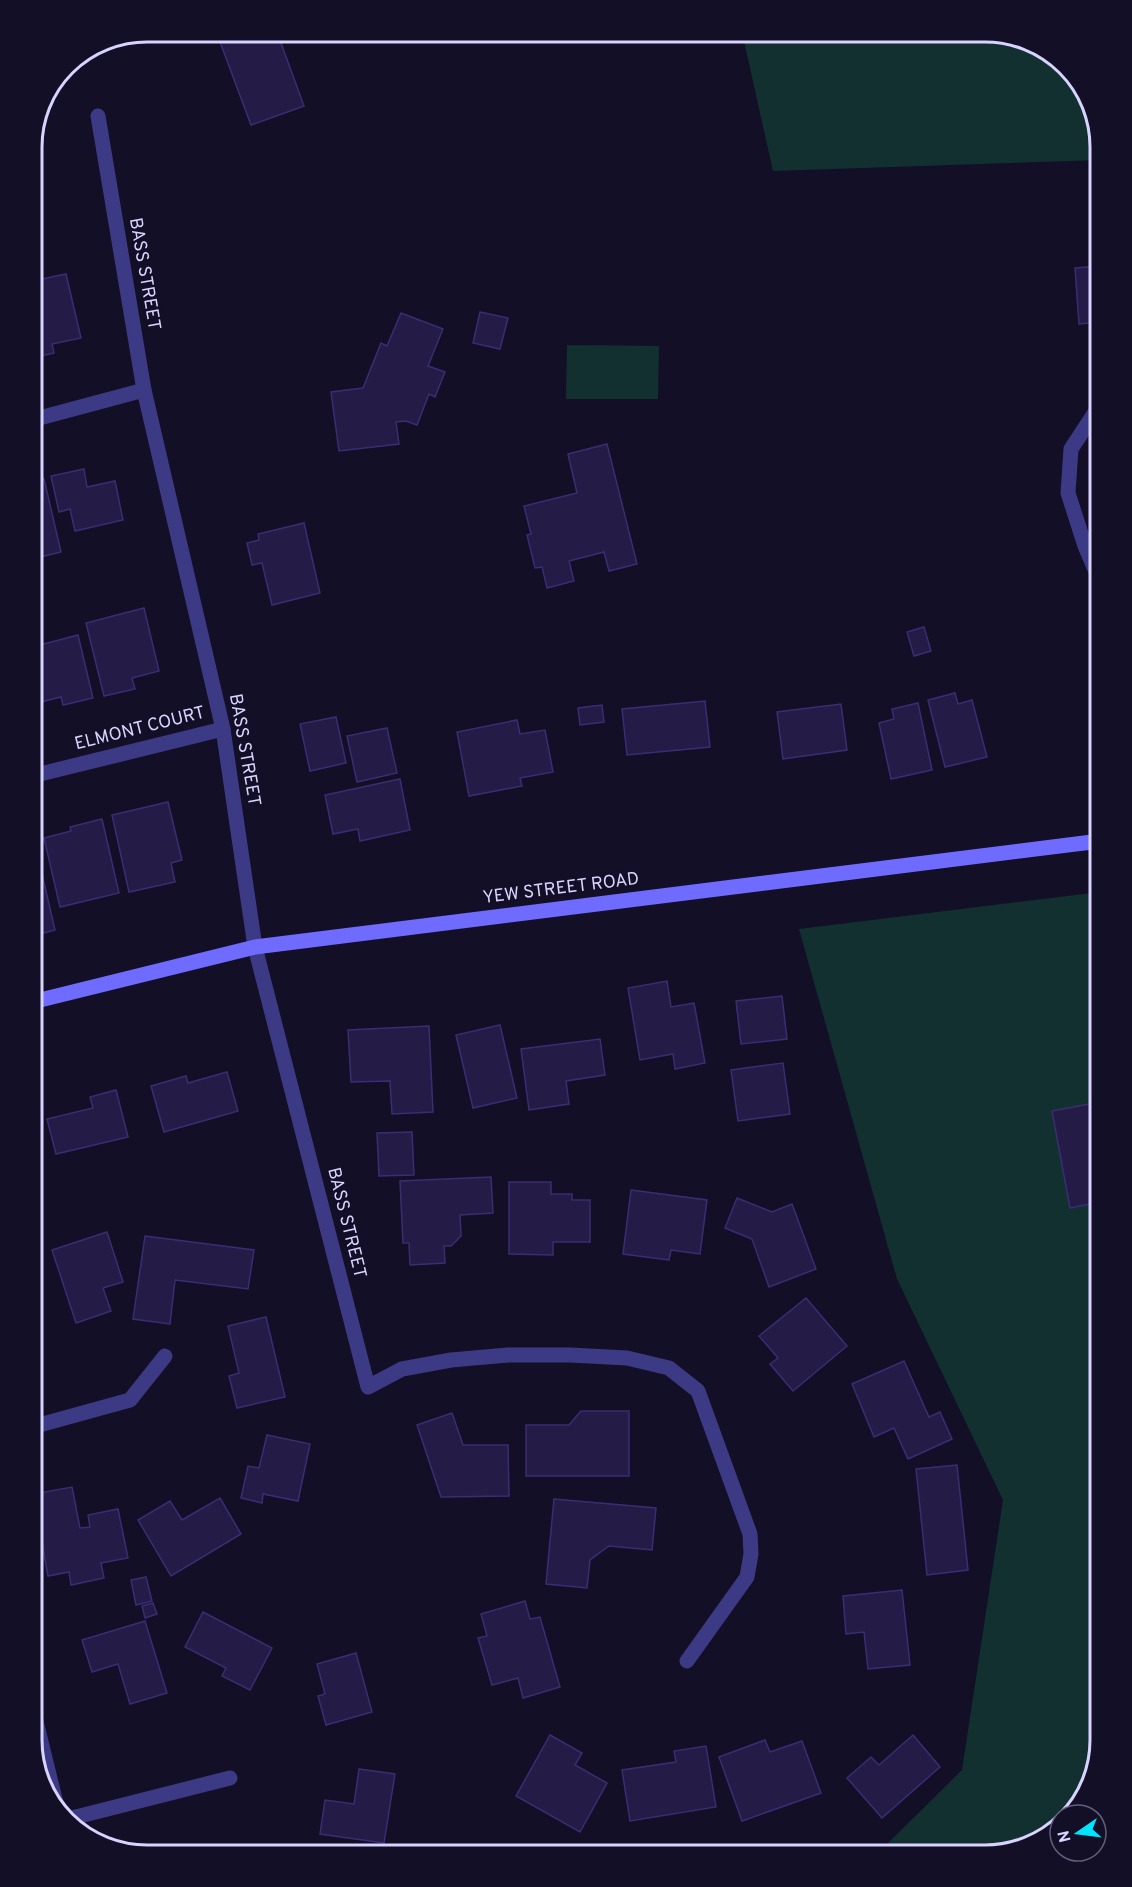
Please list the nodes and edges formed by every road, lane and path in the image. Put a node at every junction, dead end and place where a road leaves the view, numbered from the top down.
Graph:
1 (98, 116) dead end
2 (144, 390) junction
3 (42, 417) edge
4 (1090, 422) edge
5 (1090, 557) edge
6 (224, 729) junction
7 (42, 774) edge
8 (1090, 842) edge
9 (255, 947) junction
10 (42, 1000) edge
11 (165, 1356) dead end
12 (42, 1424) edge
13 (687, 1661) dead end
14 (43, 1749) edge
15 (230, 1778) dead end
16 (51, 1781) edge
17 (76, 1817) edge

1 - 2 street, BASS STREET
2 - 3 street
2 - 6 street, BASS STREET
4 - 5 street
6 - 7 street, ELMONT COURT
6 - 9 street, BASS STREET
8 - 9 street, YEW STREET ROAD
9 - 10 street, YEW STREET ROAD
9 - 13 street, BASS STREET
11 - 12 street
14 - 16 street
15 - 17 street

